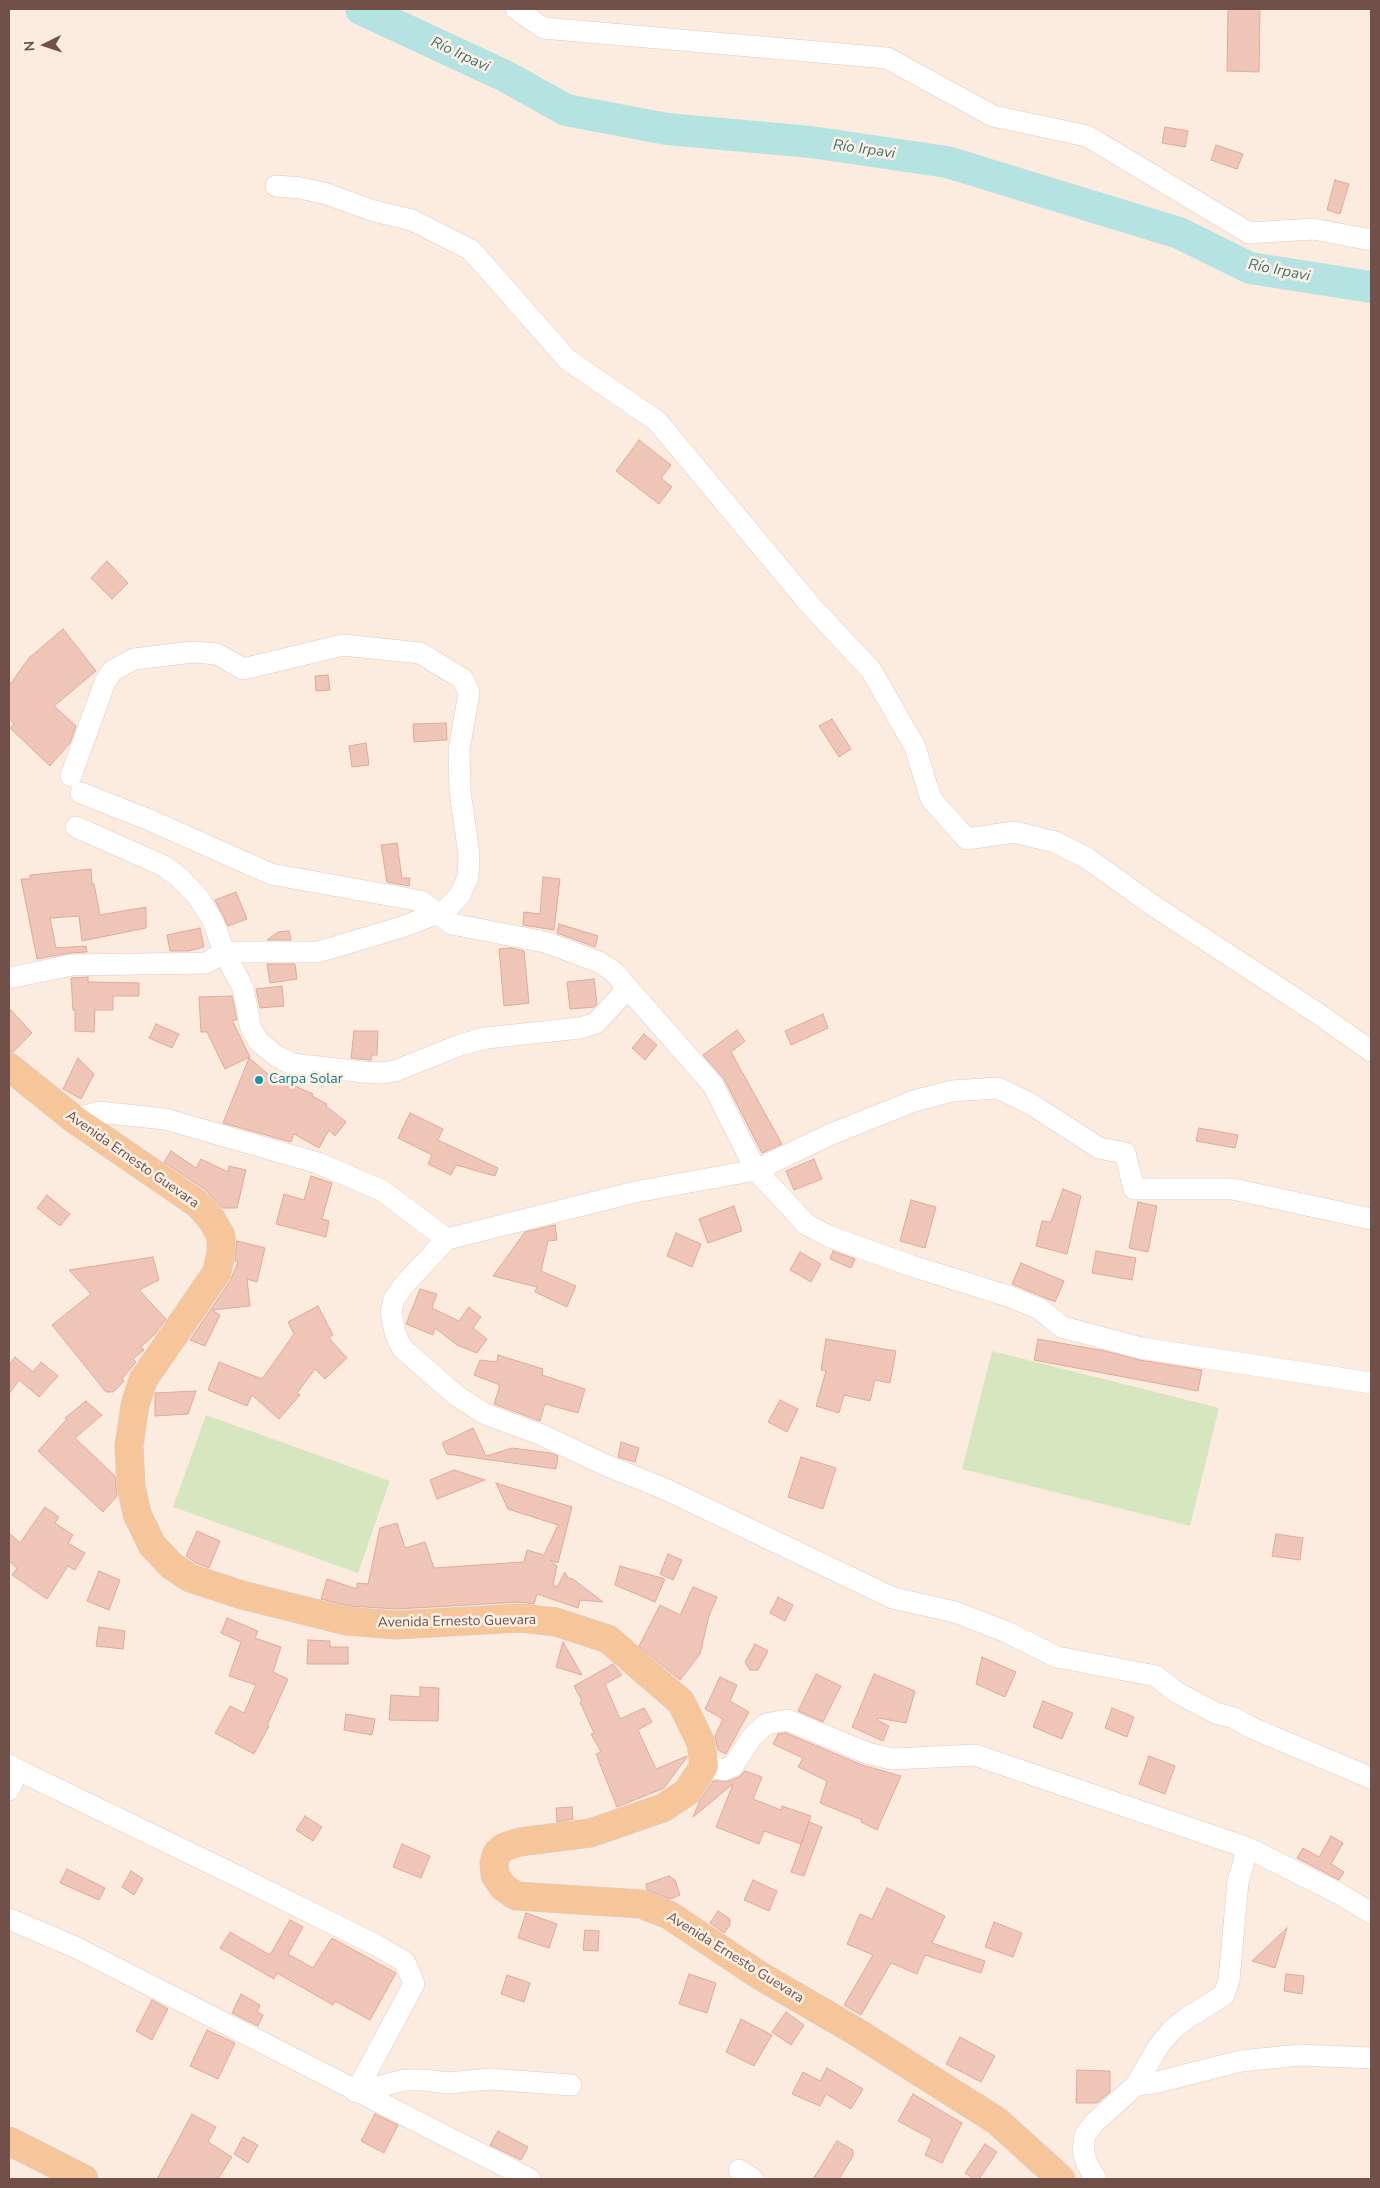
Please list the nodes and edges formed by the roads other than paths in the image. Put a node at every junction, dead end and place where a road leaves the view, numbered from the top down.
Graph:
1 (516, 9) edge
2 (276, 186) dead end
3 (1371, 240) edge
4 (76, 827) dead end
5 (436, 914) junction
6 (224, 952) junction
7 (9, 978) edge
8 (628, 988) junction
9 (1371, 1051) edge
10 (9, 1067) edge
11 (74, 1119) junction
12 (756, 1170) junction
13 (1371, 1219) edge
14 (447, 1239) junction
15 (1371, 1383) edge
16 (704, 1766) junction
17 (14, 1767) edge
18 (1371, 1778) edge
19 (9, 1790) edge
20 (1248, 1848) junction
21 (1371, 1913) edge
22 (9, 1919) edge
23 (1371, 2058) edge
24 (571, 2085) dead end
25 (1136, 2085) junction
26 (356, 2092) junction
27 (9, 2141) edge
28 (529, 2178) edge
29 (84, 2179) edge
30 (1061, 2179) edge
31 (1096, 2179) edge

1 - 3 street
2 - 9 street
4 - 6 street
5 - 5 street
5 - 6 street
5 - 8 street
6 - 7 street
6 - 8 street
8 - 12 street
10 - 11 main road, Avenida Ernesto Guevara
11 - 14 street
11 - 16 main road, Avenida Ernesto Guevara
12 - 13 street
12 - 14 street
12 - 15 street
14 - 18 street
16 - 20 street
16 - 30 main road, Avenida Ernesto Guevara
17 - 19 street
17 - 26 street
20 - 21 street
20 - 25 street
22 - 26 street
23 - 25 street
24 - 26 street
25 - 31 street
26 - 28 street
27 - 29 main road

